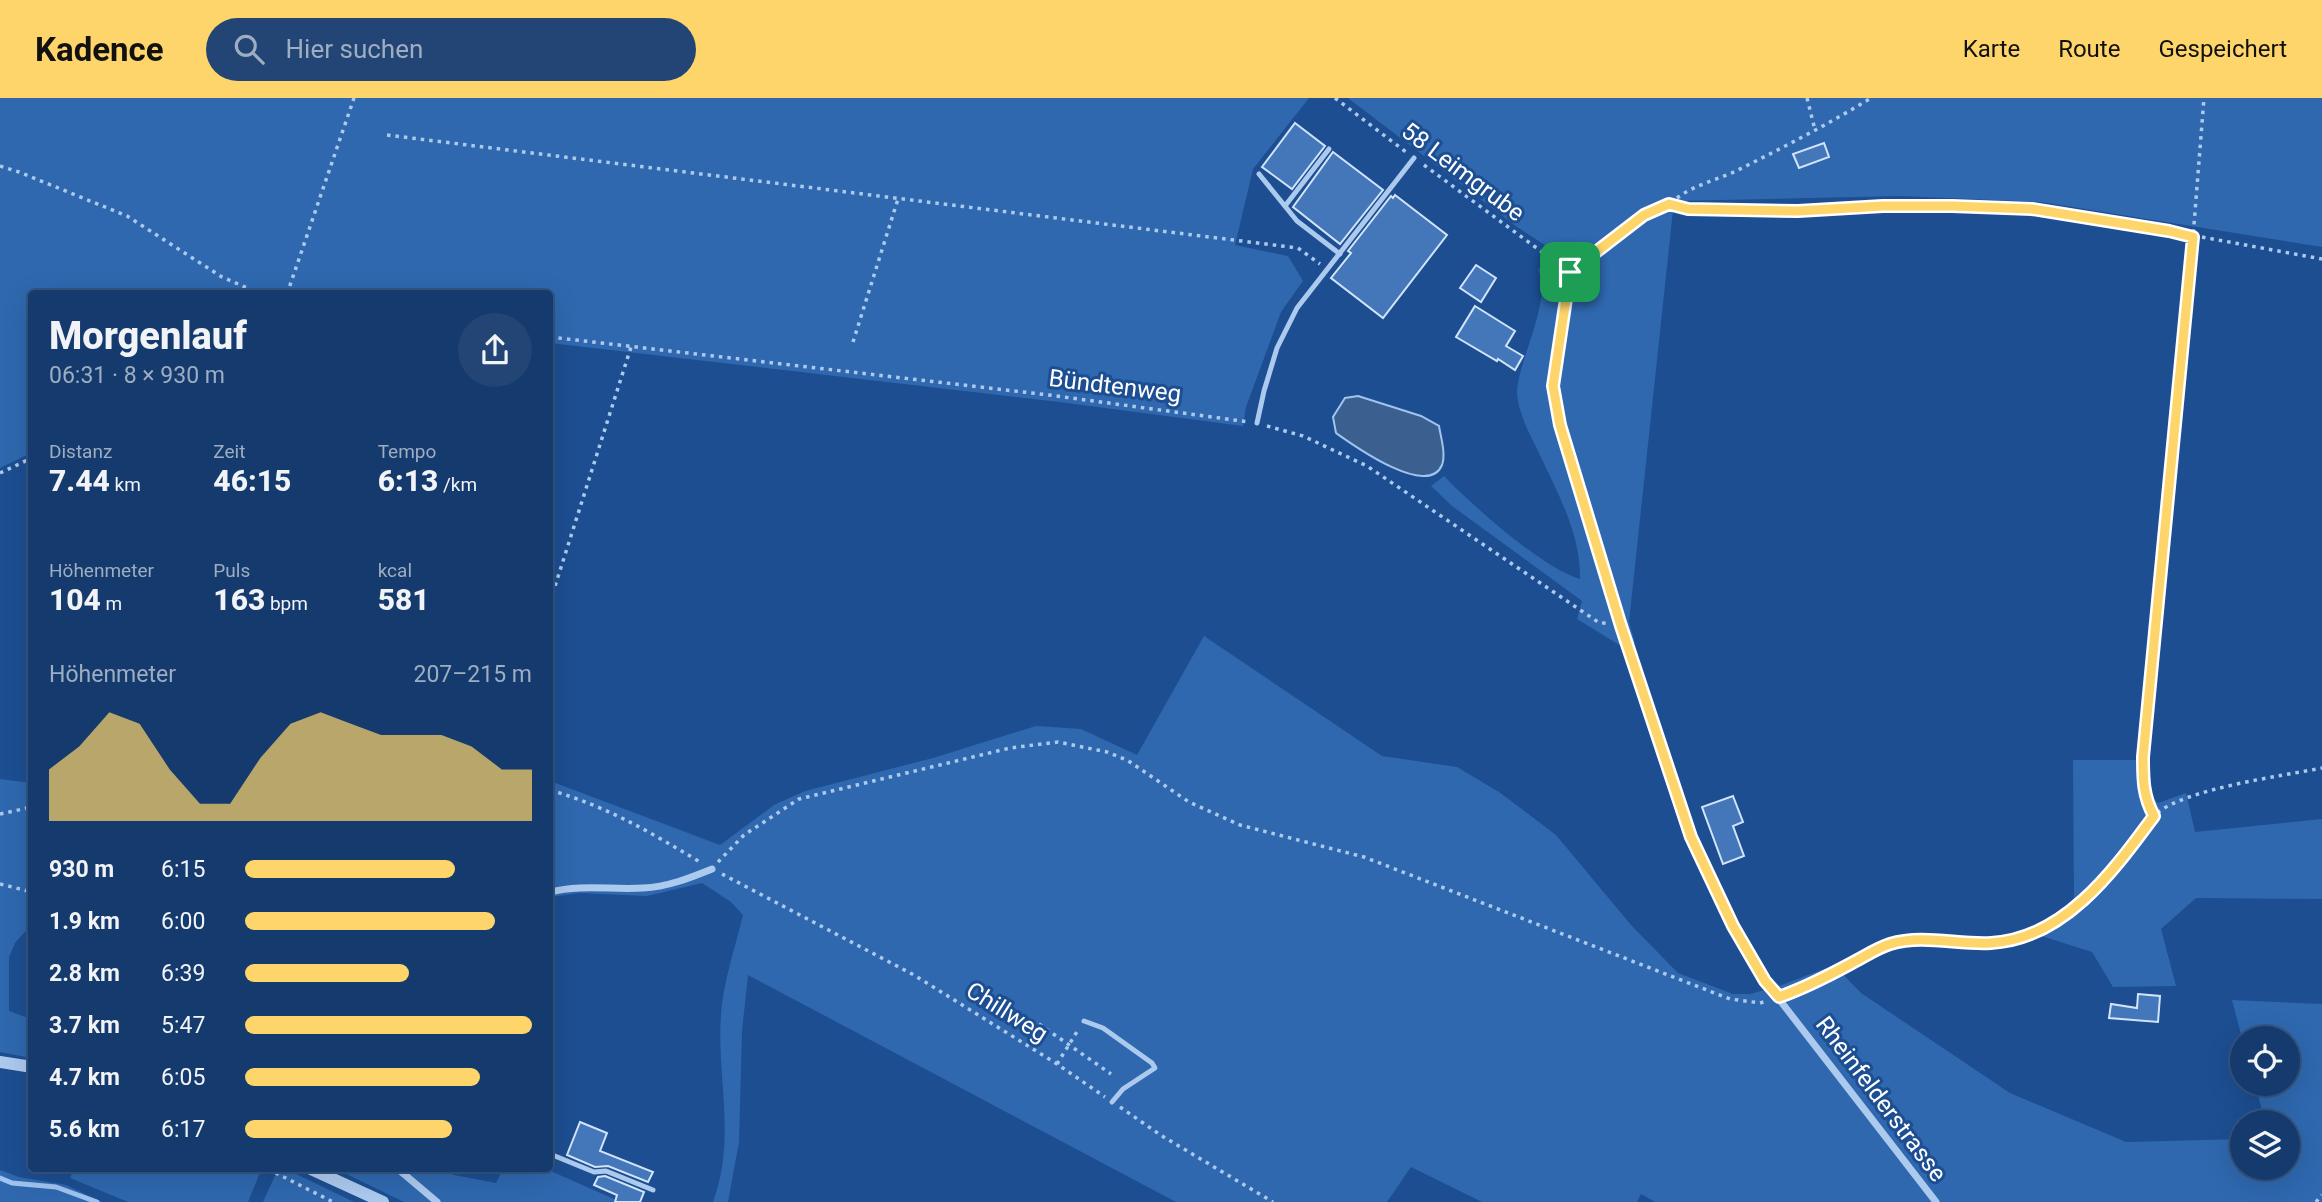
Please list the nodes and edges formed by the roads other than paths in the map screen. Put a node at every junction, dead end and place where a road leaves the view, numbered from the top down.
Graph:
1 (1329, 149) dead end
2 (1414, 158) road end
3 (1259, 174) dead end
4 (1669, 204) road end
5 (1285, 206) junction
6 (1340, 254) junction
7 (1257, 423) road end
8 (712, 869) road end
9 (553, 891) edge
10 (1084, 1021) road end
11 (0, 1062) edge
12 (28, 1066) edge
13 (1112, 1102) road end
14 (553, 1155) edge
15 (318, 1172) edge
16 (402, 1172) edge
17 (653, 1190) dead end
18 (383, 1202) edge
19 (437, 1202) edge
20 (1936, 1202) edge

1 - 5 lane
2 - 6 lane
3 - 5 lane
4 - 20 street, Rheinfelderstrasse
5 - 6 lane
6 - 7 lane
8 - 9 street
10 - 13 lane
11 - 12 street
14 - 17 lane
15 - 18 street
16 - 19 street

